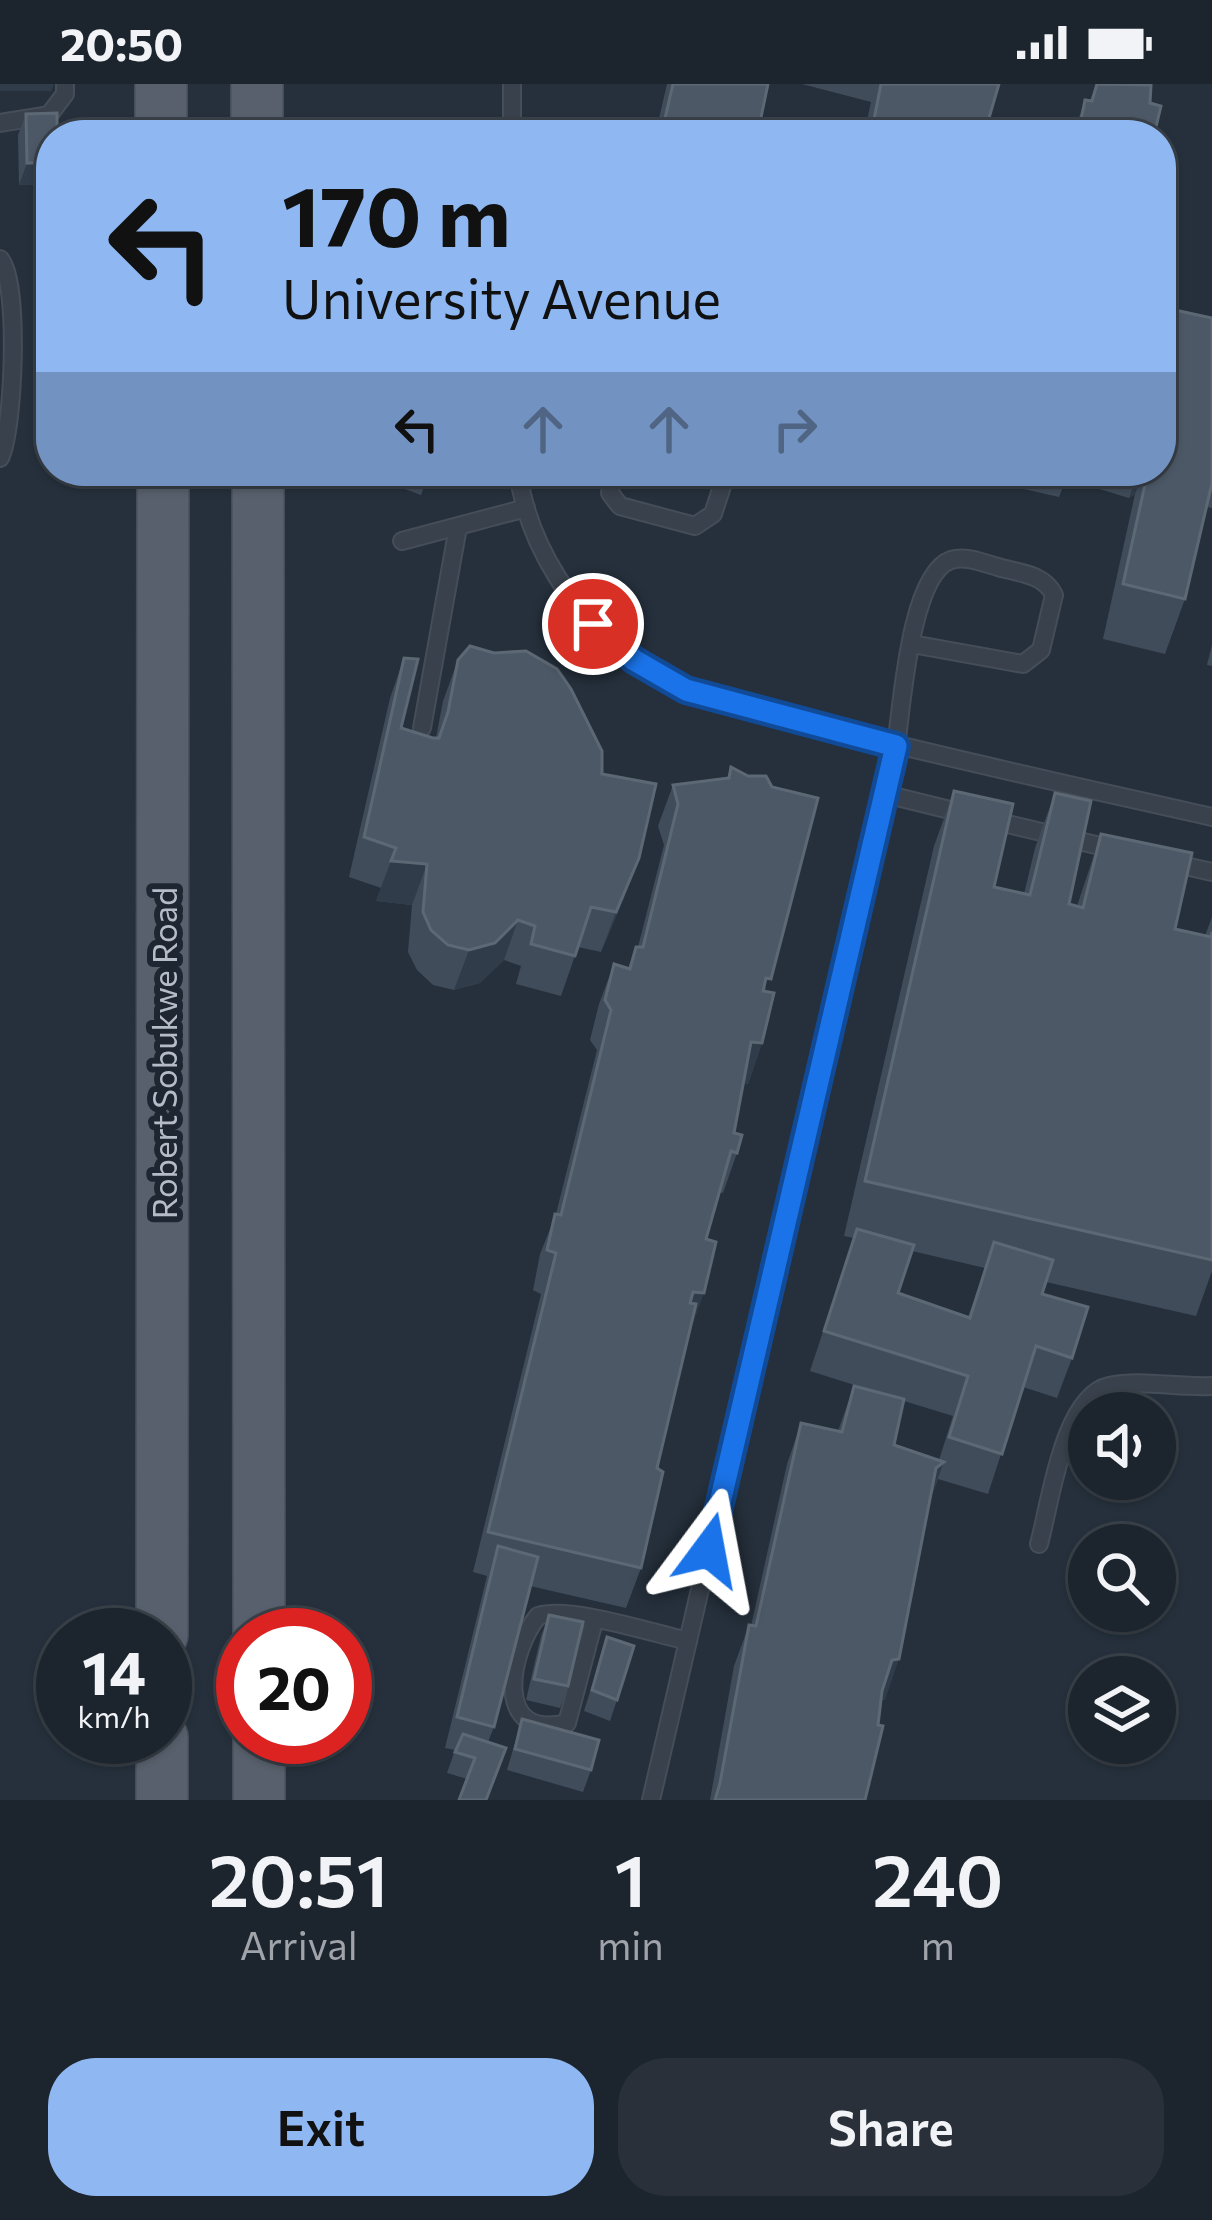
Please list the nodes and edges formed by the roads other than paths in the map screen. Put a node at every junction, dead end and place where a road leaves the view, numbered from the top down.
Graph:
1 (65, 84) edge
2 (161, 84) edge
3 (257, 84) edge
4 (512, 84) edge
5 (161, 120) edge
6 (257, 120) edge
7 (512, 120) edge
8 (0, 123) edge
9 (0, 259) edge
10 (0, 458) edge
11 (163, 486) edge
12 (258, 486) edge
13 (521, 486) edge
14 (611, 486) edge
15 (722, 486) edge
16 (526, 508) junction
17 (458, 526) junction
18 (402, 541) dead end
19 (912, 644) junction
20 (422, 728) dead end
21 (896, 746) junction
22 (885, 794) junction
23 (1212, 817) edge
24 (1212, 872) edge
25 (1212, 1386) edge
26 (1039, 1544) dead end
27 (162, 1608) edge
28 (259, 1608) edge
29 (594, 1622) junction
30 (688, 1641) junction
31 (162, 1764) edge
32 (259, 1764) edge
33 (162, 1800) edge
34 (259, 1800) edge
35 (651, 1800) edge

1 - 8 lane
2 - 5 main road
3 - 6 main road
4 - 7 lane
9 - 10 lane
11 - 27 main road, Robert Sobukwe Road
12 - 28 main road
13 - 16 lane
14 - 15 lane
16 - 17 lane
16 - 21 lane
17 - 18 lane
17 - 20 lane
19 - 19 lane
19 - 21 lane
21 - 22 lane
21 - 23 lane
22 - 24 lane
22 - 30 lane
25 - 26 lane
29 - 29 lane
29 - 30 lane
30 - 35 lane
31 - 33 main road
32 - 34 main road

